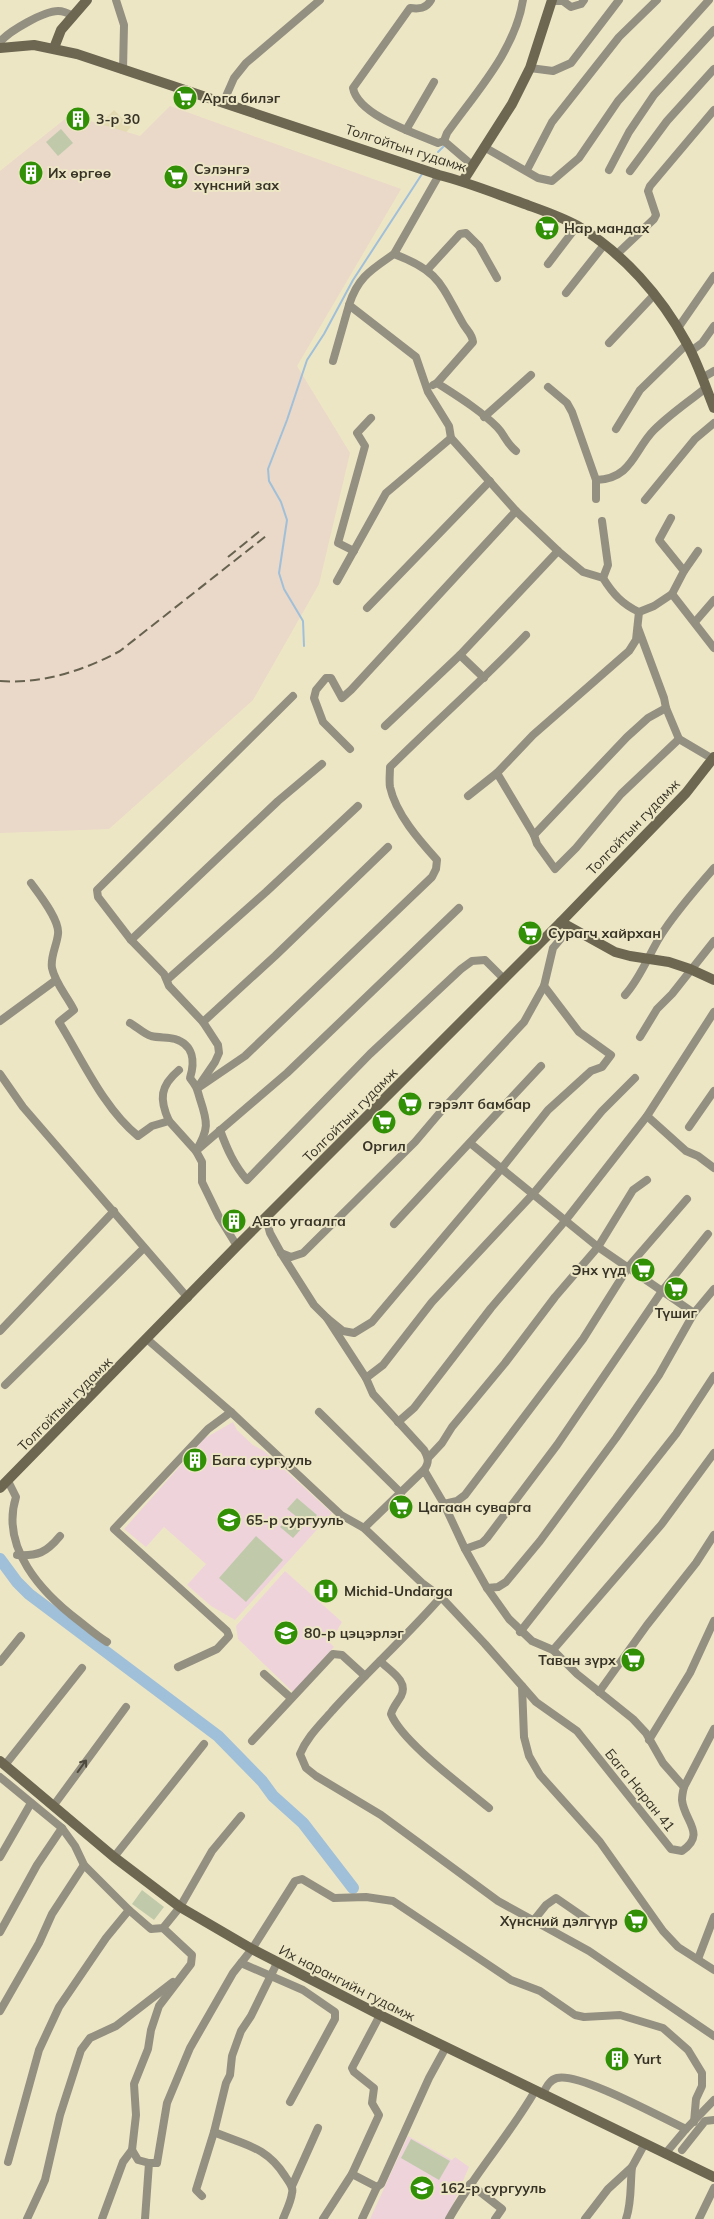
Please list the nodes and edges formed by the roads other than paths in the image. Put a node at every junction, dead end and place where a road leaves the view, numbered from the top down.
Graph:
1 (87, 0) edge
2 (116, 0) edge
3 (320, 0) edge
4 (431, 0) edge
5 (523, 0) edge
6 (552, 0) edge
7 (584, 0) edge
8 (619, 0) edge
9 (657, 0) edge
10 (709, 0) edge
11 (73, 16) junction
12 (714, 30) edge
13 (0, 42) edge
14 (0, 48) edge
15 (54, 48) junction
16 (530, 68) junction
17 (714, 69) edge
18 (123, 70) junction
19 (434, 82) dead end
20 (223, 102) junction
21 (714, 110) edge
22 (406, 130) junction
23 (444, 141) junction
24 (484, 147) junction
25 (472, 165) junction
26 (527, 170) junction
27 (609, 170) dead end
28 (630, 171) dead end
29 (439, 175) junction
30 (464, 181) junction
31 (577, 226) junction
32 (604, 245) junction
33 (394, 254) junction
34 (616, 255) junction
35 (548, 264) dead end
36 (427, 270) junction
37 (714, 276) edge
38 (497, 278) dead end
39 (566, 293) dead end
40 (654, 295) junction
41 (349, 305) junction
42 (714, 326) edge
43 (678, 328) junction
44 (609, 344) dead end
45 (689, 347) junction
46 (333, 362) dead end
47 (714, 371) edge
48 (531, 375) dead end
49 (437, 383) junction
50 (704, 383) junction
51 (548, 386) dead end
52 (427, 388) junction
53 (714, 408) edge
54 (484, 417) junction
55 (371, 418) dead end
56 (714, 423) edge
57 (616, 429) dead end
58 (451, 438) junction
59 (516, 451) dead end
60 (596, 480) junction
61 (490, 481) junction
62 (596, 499) dead end
63 (645, 500) dead end
64 (516, 511) junction
65 (671, 518) dead end
66 (602, 521) dead end
67 (354, 551) junction
68 (558, 551) junction
69 (698, 551) dead end
70 (684, 571) junction
71 (603, 578) junction
72 (337, 581) dead end
73 (672, 594) junction
74 (714, 600) edge
75 (367, 608) dead end
76 (640, 612) junction
77 (695, 622) junction
78 (638, 626) junction
79 (526, 635) dead end
80 (714, 648) edge
81 (460, 655) junction
82 (484, 678) junction
83 (292, 696) dead end
84 (666, 708) junction
85 (385, 726) dead end
86 (679, 739) junction
87 (350, 749) dead end
88 (713, 758) edge
89 (322, 764) dead end
90 (496, 773) junction
91 (468, 796) dead end
92 (358, 806) dead end
93 (534, 835) junction
94 (388, 847) dead end
95 (714, 868) edge
96 (31, 883) dead end
97 (459, 908) dead end
98 (561, 922) junction
99 (570, 928) junction
100 (132, 940) junction
101 (714, 941) edge
102 (647, 959) junction
103 (690, 969) junction
104 (503, 978) junction
105 (168, 979) junction
106 (56, 980) junction
107 (714, 980) edge
108 (544, 986) junction
109 (625, 995) dead end
110 (714, 1012) edge
111 (0, 1021) edge
112 (203, 1022) junction
113 (130, 1024) dead end
114 (640, 1038) dead end
115 (541, 1066) dead end
116 (180, 1070) dead end
117 (0, 1074) edge
118 (635, 1078) dead end
119 (198, 1088) junction
120 (714, 1091) edge
121 (647, 1116) junction
122 (169, 1121) junction
123 (689, 1127) dead end
124 (220, 1130) junction
125 (470, 1143) junction
126 (196, 1151) junction
127 (502, 1168) junction
128 (714, 1168) edge
129 (647, 1180) dead end
130 (533, 1194) junction
131 (687, 1199) dead end
132 (114, 1212) junction
133 (266, 1218) junction
134 (565, 1221) junction
135 (394, 1224) dead end
136 (708, 1234) dead end
137 (237, 1246) junction
138 (598, 1246) junction
139 (144, 1248) junction
140 (282, 1253) junction
141 (629, 1266) junction
142 (714, 1289) edge
143 (662, 1290) junction
144 (188, 1298) junction
145 (694, 1313) junction
146 (327, 1318) junction
147 (0, 1331) edge
148 (148, 1340) junction
149 (714, 1376) edge
150 (366, 1378) junction
151 (4, 1385) dead end
152 (231, 1412) junction
153 (319, 1412) dead end
154 (398, 1422) junction
155 (714, 1453) edge
156 (428, 1458) junction
157 (424, 1470) junction
158 (3, 1485) edge
159 (401, 1493) junction
160 (444, 1504) junction
161 (364, 1528) junction
162 (714, 1535) edge
163 (60, 1536) dead end
164 (465, 1549) junction
165 (18, 1556) junction
166 (487, 1588) junction
167 (441, 1597) junction
168 (714, 1621) edge
169 (520, 1632) junction
170 (21, 1636) dead end
171 (107, 1642) dead end
172 (554, 1650) junction
173 (380, 1661) junction
174 (0, 1662) edge
175 (178, 1667) dead end
176 (82, 1668) dead end
177 (264, 1674) dead end
178 (365, 1676) junction
179 (522, 1686) junction
180 (598, 1692) junction
181 (291, 1698) junction
182 (126, 1707) dead end
183 (714, 1729) edge
184 (649, 1740) junction
185 (252, 1741) dead end
186 (204, 1744) dead end
187 (3, 1763) edge
188 (0, 1777) edge
189 (684, 1787) junction
190 (31, 1803) junction
191 (54, 1805) junction
192 (489, 1808) dead end
193 (241, 1816) dead end
194 (62, 1828) junction
195 (0, 1857) edge
196 (114, 1857) junction
197 (84, 1865) junction
198 (180, 1907) junction
199 (129, 1910) junction
200 (714, 1917) edge
201 (534, 1920) junction
202 (588, 1920) dead end
203 (163, 1928) junction
204 (0, 1932) edge
205 (252, 1949) junction
206 (698, 1959) junction
207 (242, 1963) junction
208 (277, 1963) junction
209 (714, 1970) edge
210 (271, 1975) junction
211 (178, 1978) junction
212 (308, 1979) junction
213 (302, 1990) junction
214 (0, 2011) edge
215 (380, 2015) junction
216 (714, 2036) edge
217 (446, 2047) junction
218 (539, 2093) junction
219 (714, 2100) edge
220 (290, 2102) dead end
221 (714, 2120) edge
222 (694, 2122) junction
223 (318, 2128) dead end
224 (686, 2129) junction
225 (214, 2132) junction
226 (644, 2145) junction
227 (132, 2150) junction
228 (682, 2150) dead end
229 (665, 2154) junction
230 (8, 2162) dead end
231 (150, 2163) junction
232 (632, 2166) junction
233 (352, 2174) junction
234 (714, 2177) edge
235 (470, 2184) junction
236 (292, 2186) junction
237 (377, 2187) junction
238 (714, 2188) edge
239 (202, 2196) dead end
240 (143, 2217) edge
241 (27, 2219) edge
242 (102, 2219) edge
243 (282, 2219) edge
244 (323, 2219) edge
245 (362, 2219) edge
246 (449, 2219) edge
247 (495, 2219) edge
248 (585, 2219) edge
249 (626, 2219) edge
250 (699, 2219) edge

1 - 11 main road
2 - 18 street
3 - 20 street
4 - 22 street
5 - 23 street
6 - 7 street
6 - 16 main road
8 - 16 street
9 - 26 street
10 - 26 street
11 - 13 street
11 - 15 main road
12 - 27 street
14 - 15 main road, Толгойтын гудамж
15 - 18 main road, Толгойтын гудамж
16 - 24 main road
17 - 28 street
18 - 20 main road, Толгойтын гудамж
19 - 22 street
20 - 29 main road, Толгойтын гудамж
21 - 34 street
22 - 23 street
23 - 25 street
24 - 25 main road
24 - 26 street
25 - 30 main road
29 - 30 main road, Толгойтын гудамж
29 - 33 street
30 - 31 main road, Толгойтын гудамж
31 - 32 main road, Толгойтын гудамж
31 - 35 street
32 - 34 main road, Толгойтын гудамж
32 - 39 street
33 - 36 street
33 - 41 street
34 - 40 main road, Толгойтын гудамж
36 - 38 street
36 - 49 street
37 - 43 street
40 - 43 main road, Толгойтын гудамж
40 - 44 street
41 - 46 street
41 - 52 street
42 - 45 street
43 - 45 main road, Толгойтын гудамж
45 - 50 main road, Толгойтын гудамж
45 - 57 street
47 - 50 street
48 - 54 street
49 - 52 street
49 - 54 street
50 - 53 main road, Толгойтын гудамж
50 - 60 street
51 - 60 street
52 - 58 street
54 - 59 street
55 - 67 street
56 - 63 street
58 - 61 street
58 - 67 street
60 - 62 street
61 - 64 street
61 - 75 street
64 - 68 street
64 - 87 street
65 - 70 street
66 - 71 street
67 - 72 street
68 - 71 street
68 - 81 street
69 - 70 street
70 - 73 street
71 - 76 street
73 - 76 street
73 - 77 street
74 - 77 street
76 - 78 street
77 - 80 street
78 - 84 street
78 - 90 street
79 - 82 street
81 - 82 street
81 - 85 street
82 - 119 street
83 - 100 street
84 - 86 street
84 - 93 street
86 - 88 street
86 - 93 street
88 - 98 main road, Толгойтын гудамж
89 - 100 street
90 - 91 street
90 - 93 street
92 - 105 street
94 - 112 street
95 - 102 street
96 - 106 street
97 - 124 street
98 - 99 main road
98 - 104 main road, Толгойтын гудамж
99 - 102 main road
99 - 108 street
100 - 105 street
101 - 103 street
102 - 103 main road
102 - 109 street
103 - 107 main road
103 - 114 street
104 - 124 street
104 - 133 main road, Толгойтын гудамж
105 - 112 street
106 - 111 street
106 - 122 street
108 - 127 street
108 - 140 street
110 - 121 street
112 - 119 street
113 - 119 street
115 - 125 street
116 - 122 street
117 - 132 street
118 - 130 street
119 - 126 street
120 - 123 street
121 - 128 street
121 - 134 street
122 - 126 street
124 - 126 street
125 - 127 street
125 - 135 street
126 - 137 street
127 - 130 street
127 - 146 street
129 - 138 street
130 - 134 street
130 - 150 street
131 - 141 street
132 - 139 street
132 - 147 street
133 - 137 main road, Толгойтын гудамж
133 - 140 street
134 - 138 street
134 - 154 street
136 - 143 street
137 - 144 main road, Толгойтын гудамж
138 - 141 street
138 - 156 street
139 - 144 street
139 - 151 street
140 - 146 street
141 - 143 street
141 - 160 street
142 - 145 street
143 - 145 street
143 - 164 street
144 - 148 main road, Толгойтын гудамж
145 - 166 street
146 - 150 street
148 - 152 street
148 - 158 main road, Толгойтын гудамж
149 - 169 street
150 - 154 street
152 - 161 street
152 - 175 street
153 - 159 street
154 - 156 street
155 - 172 street
156 - 157 street
157 - 159 street
157 - 160 street
158 - 165 street
159 - 161 street
160 - 164 street
161 - 167 street
162 - 180 street
163 - 165 street
164 - 166 street
165 - 171 street
166 - 169 street
167 - 173 street
167 - 179 street
168 - 184 street
169 - 172 street
170 - 174 street
172 - 180 street
173 - 178 street
173 - 192 street
176 - 187 street
177 - 181 street
178 - 181 street
178 - 201 street
179 - 189 street, Бага Наран 41
179 - 206 street
180 - 184 street
181 - 185 street
191 -> 182 street
183 - 189 street
184 - 189 street
186 - 196 street
187 - 191 main road, Их нарангийн гудамж
188 - 190 street
190 - 194 street
190 - 195 street
191 - 196 main road, Их нарангийн гудамж
193 - 198 street
194 - 197 street
194 - 204 street
196 - 198 main road, Их нарангийн гудамж
197 - 199 street
197 - 214 street
198 - 203 street
198 - 205 main road, Их нарангийн гудамж
199 - 203 street
199 - 230 street
200 - 206 street
201 - 202 street
201 - 216 street
203 - 211 street
205 - 207 street
205 - 208 main road, Их нарангийн гудамж
205 - 222 street
206 - 209 street
207 - 210 street
207 - 231 street
208 - 210 street
208 - 212 main road, Их нарангийн гудамж
210 - 213 street
210 - 225 street
211 - 227 street
211 - 241 street
212 - 213 street
212 - 215 main road, Их нарангийн гудамж
213 - 220 street
215 - 217 main road, Их нарангийн гудамж
215 - 233 street
217 - 218 main road, Их нарангийн гудамж
217 - 237 street
218 - 224 street
218 - 226 main road, Их нарангийн гудамж
218 - 235 street
219 - 222 street
221 - 228 street
222 - 224 street
223 - 236 street
224 - 229 street
225 - 236 street
225 - 239 street
226 - 229 main road, Их нарангийн гудамж
226 - 232 street
227 - 231 street
227 - 242 street
229 - 234 main road, Их нарангийн гудамж
231 - 240 street
232 - 248 street
232 - 249 street
233 - 237 street
233 - 244 street
235 - 246 street
235 - 247 street
236 - 243 street
237 - 245 street
238 - 250 street

